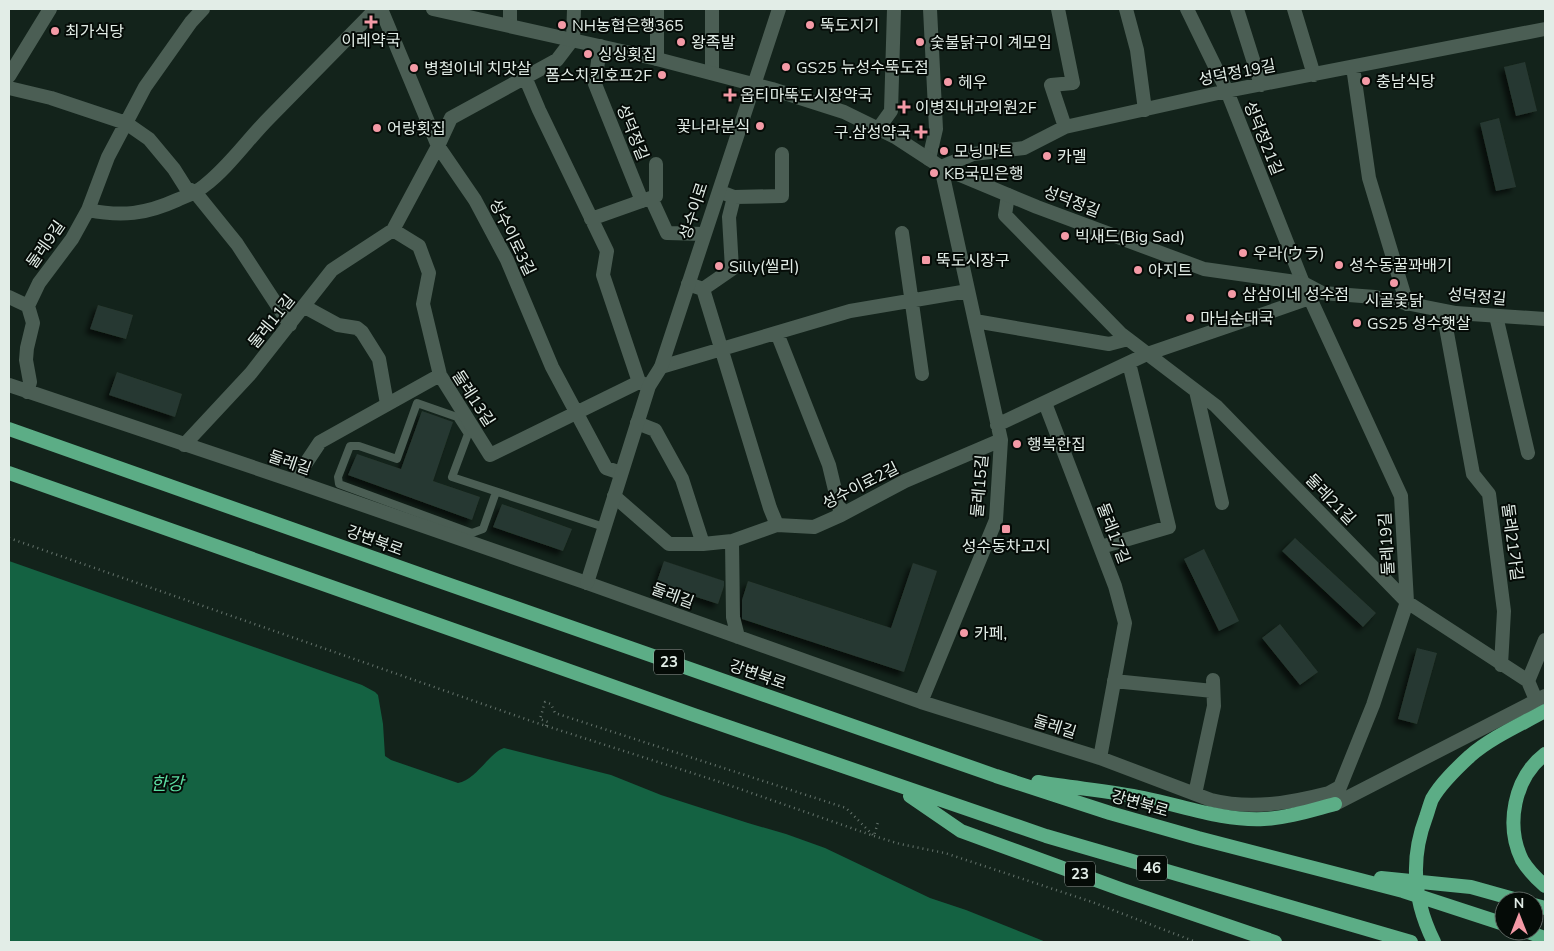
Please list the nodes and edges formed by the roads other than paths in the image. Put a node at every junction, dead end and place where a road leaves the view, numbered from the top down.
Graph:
1 (50, 9) edge
2 (203, 9) edge
3 (376, 9) edge
4 (381, 9) edge
5 (433, 9) edge
6 (510, 9) edge
7 (574, 9) edge
8 (657, 9) edge
9 (712, 9) edge
10 (779, 9) edge
11 (894, 9) edge
12 (930, 9) edge
13 (1058, 9) edge
14 (1126, 9) edge
15 (1187, 9) edge
16 (1237, 9) edge
17 (1294, 9) edge
18 (510, 25) junction
19 (1545, 29) edge
20 (573, 39) junction
21 (600, 46) junction
22 (657, 59) junction
23 (1353, 67) junction
24 (712, 73) junction
25 (1314, 75) junction
26 (9, 76) edge
27 (525, 77) junction
28 (753, 84) junction
29 (1260, 85) junction
30 (9, 88) edge
31 (1227, 92) junction
32 (1145, 110) junction
33 (126, 122) junction
34 (1065, 127) junction
35 (878, 129) junction
36 (438, 146) junction
37 (782, 154) dead end
38 (929, 159) junction
39 (656, 164) dead end
40 (942, 168) junction
41 (718, 191) junction
42 (195, 192) junction
43 (1008, 195) junction
44 (734, 197) junction
45 (647, 199) junction
46 (88, 210) junction
47 (592, 219) junction
48 (394, 230) junction
49 (902, 233) dead end
50 (704, 234) junction
51 (1303, 283) junction
52 (688, 284) junction
53 (702, 289) junction
54 (968, 290) junction
55 (9, 297) edge
56 (1310, 298) junction
57 (913, 300) junction
58 (1407, 304) junction
59 (28, 306) junction
60 (305, 307) junction
61 (1443, 311) junction
62 (1496, 316) junction
63 (1545, 319) edge
64 (975, 321) junction
65 (290, 325) junction
66 (777, 333) junction
67 (1128, 339) junction
68 (722, 350) junction
69 (1147, 354) junction
70 (1129, 363) junction
71 (661, 367) junction
72 (922, 374) dead end
73 (440, 375) junction
74 (644, 384) junction
75 (9, 385) edge
76 (1196, 391) junction
77 (27, 392) junction
78 (1045, 403) junction
79 (387, 404) junction
80 (576, 413) junction
81 (637, 423) junction
82 (997, 425) junction
83 (9, 429) edge
84 (1000, 440) junction
85 (184, 445) junction
86 (1528, 453) dead end
87 (9, 473) edge
88 (621, 473) junction
89 (294, 482) junction
90 (496, 492) junction
91 (614, 496) junction
92 (1222, 503) dead end
93 (840, 515) junction
94 (777, 525) junction
95 (604, 527) junction
96 (732, 541) junction
97 (703, 544) junction
98 (1100, 547) junction
99 (587, 583) junction
100 (1407, 602) junction
101 (738, 637) junction
102 (1545, 640) edge
103 (1501, 664) junction
104 (1114, 680) junction
105 (1528, 681) junction
106 (921, 702) junction
107 (1542, 702) edge
108 (1545, 754) edge
109 (1100, 758) junction
110 (996, 776) junction
111 (895, 786) junction
112 (1195, 794) junction
113 (1332, 799) junction
114 (1336, 873) junction
115 (1545, 886) edge
116 (1494, 894) edge
117 (1494, 921) edge
118 (1275, 942) edge
119 (1411, 942) edge
120 (1434, 942) edge

1 - 26 street
2 - 33 street, 둘레9길
3 - 42 street
4 - 36 street, 성수이로3길
5 - 18 street, 성덕정길
6 - 18 street
7 - 20 street
8 - 22 street
9 - 24 street
10 - 28 street, 성수이로
11 - 35 street
12 - 38 street
13 - 34 street
14 - 32 street
15 - 31 street, 성덕정21길
16 - 29 street
17 - 25 street
18 - 20 street, 성덕정길
19 - 23 street, 성덕정19길
20 - 21 street, 성덕정길
20 - 27 street, 둘레11길
21 - 22 street, 성덕정길
21 - 45 street, 성덕정길
22 - 24 street, 성덕정길
23 - 25 street, 성덕정19길
23 - 58 street
24 - 28 street, 성덕정길
25 - 29 street, 성덕정19길
27 - 36 street, 둘레11길
27 - 47 street
28 - 35 street, 성덕정길
28 - 41 street, 성수이로
29 - 31 street, 성덕정19길
30 - 33 street
31 - 32 street, 성덕정19길
31 - 51 street, 성덕정21길
32 - 34 street, 성덕정19길
33 - 42 street
33 - 46 street, 둘레9길
34 - 40 street, 성덕정19길
35 - 38 street, 성덕정길
36 - 48 street, 둘레11길
36 - 80 street, 성수이로3길
37 - 44 street
38 - 40 street, 성덕정길
39 - 45 street
40 - 43 street, 성덕정길
40 - 54 street, 둘레15길
41 - 44 street
41 - 50 street, 성수이로
42 - 46 street
42 - 65 street
43 - 51 street, 성덕정길
43 - 67 street, 둘레21길
44 - 53 street
45 - 47 street
45 - 50 street, 성덕정길
46 - 59 street, 둘레9길
47 - 74 street
48 - 60 street, 둘레11길
48 - 73 street
49 - 57 street
50 - 52 street, 성수이로
51 - 56 street, 둘레19길
51 - 58 street, 성덕정길
52 - 53 street
52 - 71 street, 성수이로
53 - 68 street
54 - 57 street
54 - 64 street, 둘레15길
55 - 59 street
56 - 69 street
56 - 100 street, 둘레19길
57 - 66 street
57 - 72 street
58 - 61 street, 성덕정길
59 - 77 street
60 - 65 street, 둘레11길
60 - 79 street
61 - 62 street, 성덕정길
61 - 103 street, 둘레21가길
62 - 63 street, 성덕정길
62 - 86 street
64 - 67 street
64 - 82 street, 둘레15길
65 - 85 street, 둘레11길
66 - 68 street
66 - 93 street
67 - 69 street, 둘레21길
68 - 71 street
68 - 94 street
69 - 70 street
69 - 76 street, 둘레21길
70 - 78 street
70 - 98 street
71 - 74 street, 성수이로
73 - 79 street, 둘레13길
73 - 80 street, 둘레13길
74 - 80 street, 둘레13길
74 - 81 street, 성수이로
75 - 77 street, 둘레길
76 - 92 street
76 - 100 street, 둘레21길
77 - 85 street, 둘레길
78 - 82 street
78 - 98 street, 둘레17길
79 - 89 street, 둘레13길
80 - 88 street, 성수이로3길
81 - 88 street, 성수이로
81 - 97 street
82 - 84 street, 둘레15길
83 - 110 highway, 강변북로 / 23
84 - 93 street, 성수이로2길
84 - 106 street, 둘레15길
85 - 89 street, 둘레길
87 - 111 highway, 23
88 - 91 street, 성수이로
89 - 99 street, 둘레길
90 - 90 lane
90 - 95 lane
91 - 95 street, 성수이로
91 - 97 street, 성수이로2길
93 - 94 street, 성수이로2길
94 - 96 street, 성수이로2길
95 - 99 street, 성수이로
96 - 97 street, 성수이로2길
96 - 101 street
98 - 104 street, 둘레17길
99 - 101 street, 둘레길
100 - 103 street, 둘레21길
100 - 113 street, 둘레19길
101 - 106 street, 둘레길
102 - 105 street
103 - 105 street, 둘레21길
104 - 109 street, 둘레17길
104 - 112 street
105 - 107 street
106 - 109 street, 둘레길
107 - 113 street, 둘레길
107 - 120 highway
108 - 115 highway
109 - 112 street, 둘레길
110 - 113 highway
110 - 114 highway, 강변북로 / 23
111 - 118 highway, 23
111 - 119 highway, 46
112 - 113 street, 둘레길
114 - 116 highway, 23
114 - 117 highway, 강변북로

